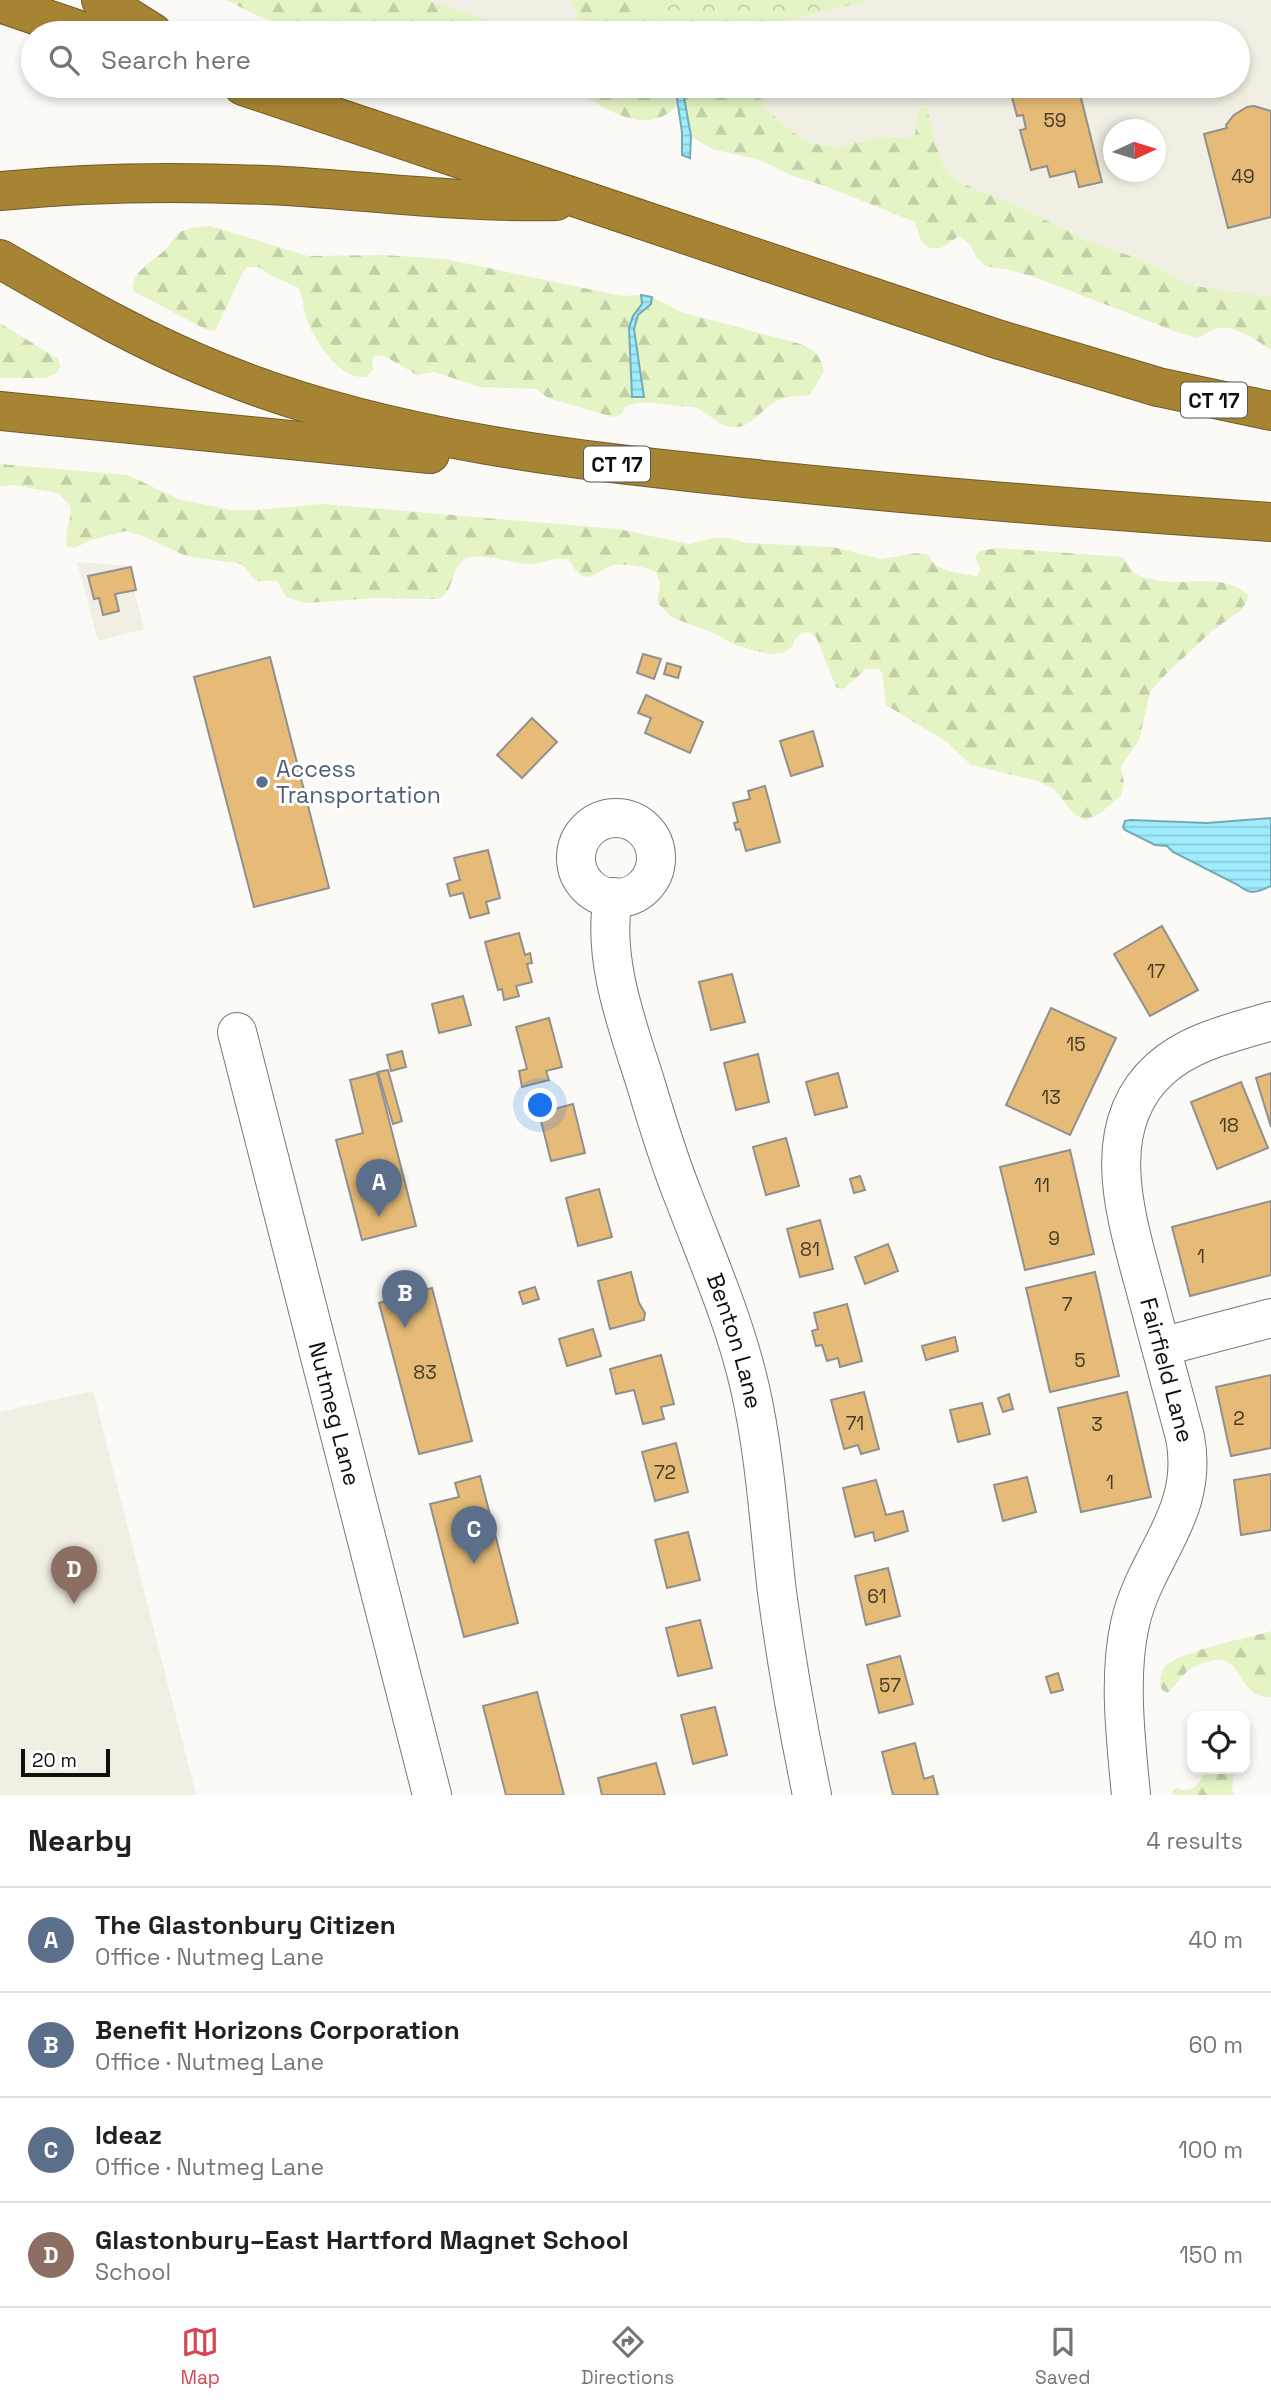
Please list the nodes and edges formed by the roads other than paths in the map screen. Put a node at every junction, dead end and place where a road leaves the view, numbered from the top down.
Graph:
1 (102, 0) edge
2 (0, 3) edge
3 (53, 21) edge
4 (134, 21) edge
5 (279, 98) edge
6 (0, 191) edge
7 (583, 200) junction
8 (0, 259) edge
9 (0, 411) edge
10 (1271, 411) edge
11 (595, 462) junction
12 (1271, 522) edge
13 (613, 897) dead end
14 (1271, 1021) edge
15 (237, 1032) dead end
16 (1271, 1318) edge
17 (1161, 1347) junction
18 (432, 1795) edge
19 (812, 1795) edge
20 (1131, 1795) edge

1 - 4 highway
2 - 3 highway
5 - 7 highway, CT 17
6 - 7 highway
7 - 10 highway, CT 17
8 - 11 highway, CT 17
9 - 11 highway
11 - 12 highway, CT 17
13 - 19 street, Benton Lane
14 - 17 street, Fairfield Lane
15 - 18 street, Nutmeg Lane
16 - 17 street
17 - 20 street, Fairfield Lane

